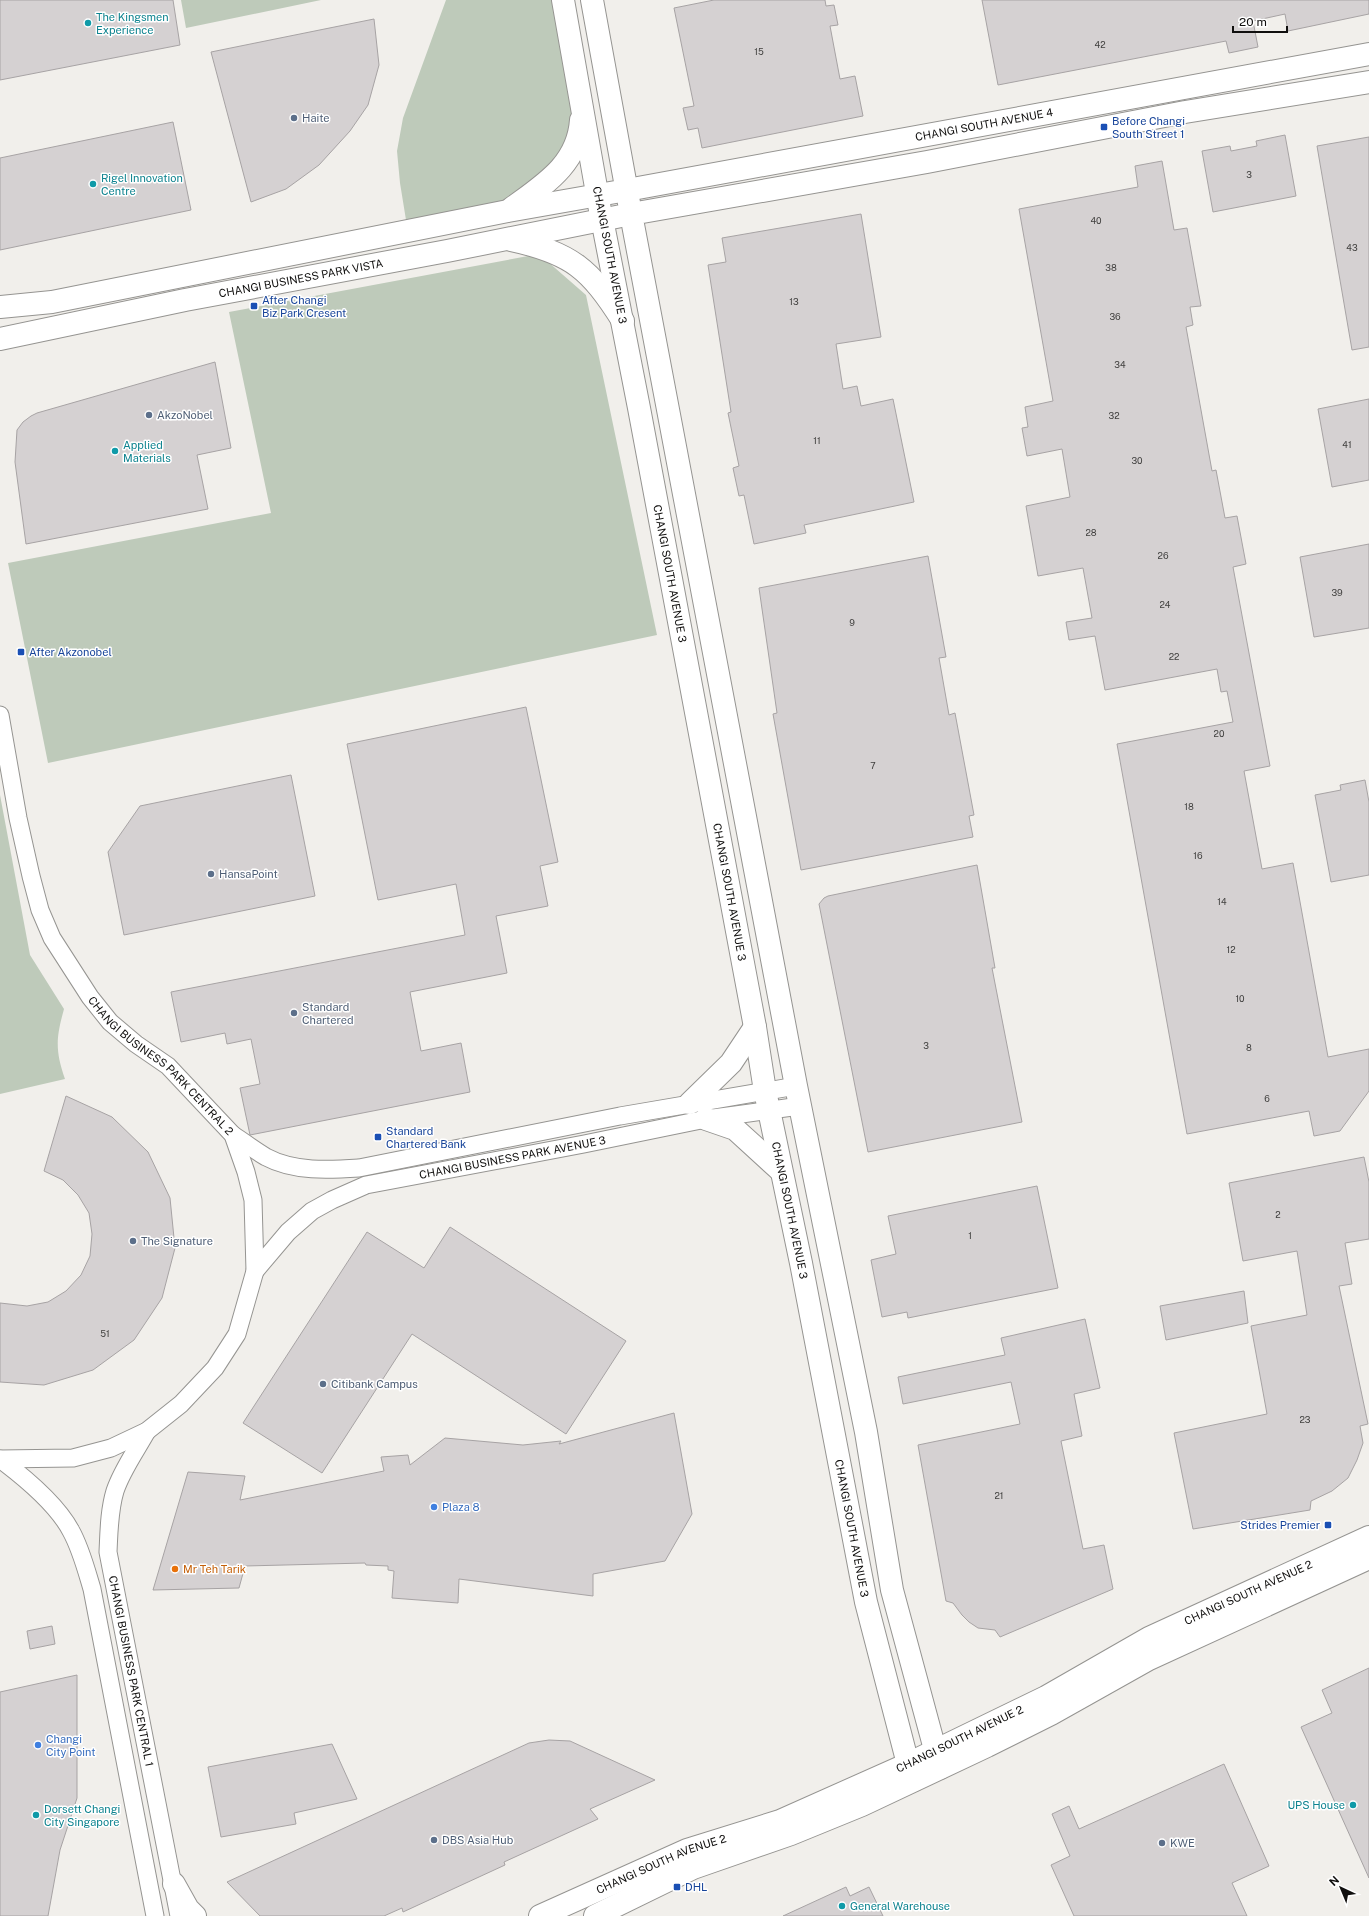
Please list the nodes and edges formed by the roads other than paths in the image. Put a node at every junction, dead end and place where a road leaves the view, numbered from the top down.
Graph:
1 (563, 0) edge
2 (592, 0) edge
3 (1369, 54) edge
4 (1369, 82) edge
5 (582, 104) junction
6 (627, 190) junction
7 (598, 195) junction
8 (508, 211) junction
9 (631, 214) junction
10 (602, 219) junction
11 (504, 239) junction
12 (0, 307) edge
13 (623, 321) junction
14 (0, 339) edge
15 (0, 715) edge
16 (754, 1027) junction
17 (798, 1096) junction
18 (767, 1100) junction
19 (690, 1103) junction
20 (706, 1119) junction
21 (233, 1134) junction
22 (781, 1171) junction
23 (255, 1271) junction
24 (147, 1431) junction
25 (0, 1459) edge
26 (1369, 1537) edge
27 (1369, 1558) edge
28 (937, 1759) junction
29 (911, 1772) junction
30 (174, 1884) junction
31 (547, 1915) edge
32 (155, 1916) edge
33 (179, 1916) edge
34 (195, 1916) edge
35 (595, 1916) edge

1 - 5 street, CHANGI SOUTH AVENUE 3
2 - 6 street
3 - 6 street, CHANGI SOUTH AVENUE 4
4 - 9 street
5 - 7 street, CHANGI SOUTH AVENUE 3
5 - 8 street
6 - 7 street, CHANGI SOUTH AVENUE 4
6 - 9 street
7 - 8 street
7 - 10 street, CHANGI SOUTH AVENUE 3
8 - 12 street
9 - 10 street
9 - 17 street
10 - 11 street, CHANGI BUSINESS PARK VISTA
10 - 13 street, CHANGI SOUTH AVENUE 3
11 - 13 street
11 - 14 street, CHANGI BUSINESS PARK VISTA
13 - 16 street, CHANGI SOUTH AVENUE 3
15 - 21 street, CHANGI BUSINESS PARK CENTRAL 2
16 - 18 street, CHANGI SOUTH AVENUE 3
16 - 19 street
17 - 18 street, CHANGI BUSINESS PARK AVENUE 3
17 - 28 street
18 - 19 street, CHANGI BUSINESS PARK AVENUE 3
18 - 20 street, CHANGI BUSINESS PARK AVENUE 3
18 - 22 street, CHANGI SOUTH AVENUE 3
19 - 21 street, CHANGI BUSINESS PARK AVENUE 3
20 - 22 street
20 - 23 street, CHANGI BUSINESS PARK AVENUE 3
21 - 23 street, CHANGI BUSINESS PARK CENTRAL 2
22 - 29 street, CHANGI SOUTH AVENUE 3
23 - 24 street, CHANGI BUSINESS PARK CENTRAL 2
24 - 25 street, CHANGI BUSINESS PARK CENTRAL 2
24 - 30 street, CHANGI BUSINESS PARK CENTRAL 1
25 - 32 street, CHANGI BUSINESS PARK CENTRAL 1
26 - 28 street, CHANGI SOUTH AVENUE 2
27 - 28 street, CHANGI SOUTH AVENUE 2
28 - 29 street, CHANGI SOUTH AVENUE 2
29 - 31 street, CHANGI SOUTH AVENUE 2
29 - 35 street, CHANGI SOUTH AVENUE 2
30 - 33 street, CHANGI BUSINESS PARK CENTRAL 1
30 - 34 street

